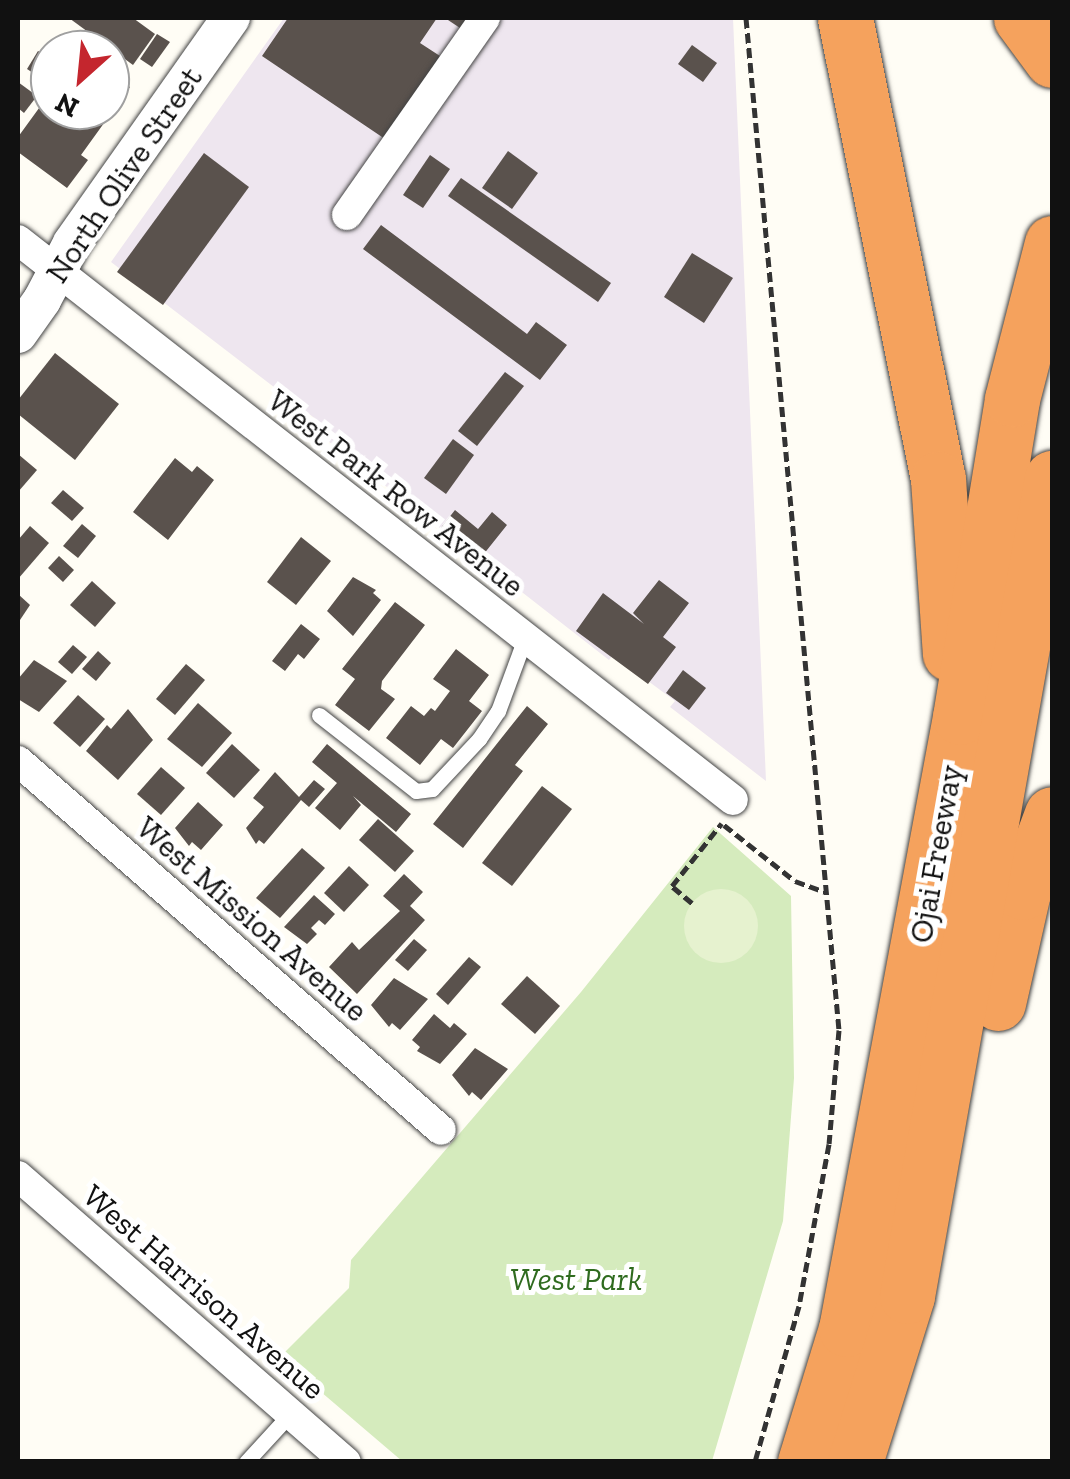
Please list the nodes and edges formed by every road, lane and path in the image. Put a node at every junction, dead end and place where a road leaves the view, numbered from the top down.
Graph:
1 (231, 18) edge
2 (485, 18) edge
3 (746, 18) edge
4 (845, 18) edge
5 (1021, 18) edge
6 (1052, 60) edge
7 (347, 215) dead end
8 (18, 240) edge
9 (1052, 243) edge
10 (56, 270) junction
11 (18, 334) edge
12 (1052, 478) edge
13 (525, 638) junction
14 (319, 715) dead end
15 (960, 717) junction
16 (18, 761) edge
17 (727, 812) junction
18 (1052, 814) edge
19 (825, 892) junction
20 (692, 903) dead end
21 (441, 1130) dead end
22 (18, 1176) edge
23 (907, 1296) junction
24 (290, 1414) junction
25 (332, 1457) edge
26 (246, 1462) edge
27 (754, 1462) edge
28 (805, 1462) edge
29 (854, 1462) edge

1 - 10 street, North Olive Street
2 - 7 street
3 - 19 path
4 - 15 highway
5 - 6 highway
8 - 10 street, West Park Row Avenue
9 - 15 highway, Ojai Freeway
10 - 11 street, North Olive Street
10 - 13 street, West Park Row Avenue
12 - 23 highway, Ojai Freeway
13 - 14 lane
13 - 17 street, West Park Row Avenue
15 - 28 highway, Ojai Freeway
16 - 21 street, West Mission Avenue
17 - 19 path
17 - 20 path
18 - 23 highway
19 - 27 path
22 - 24 street, West Harrison Avenue
23 - 29 highway, Ojai Freeway
24 - 25 street, West Harrison Avenue
24 - 26 lane

